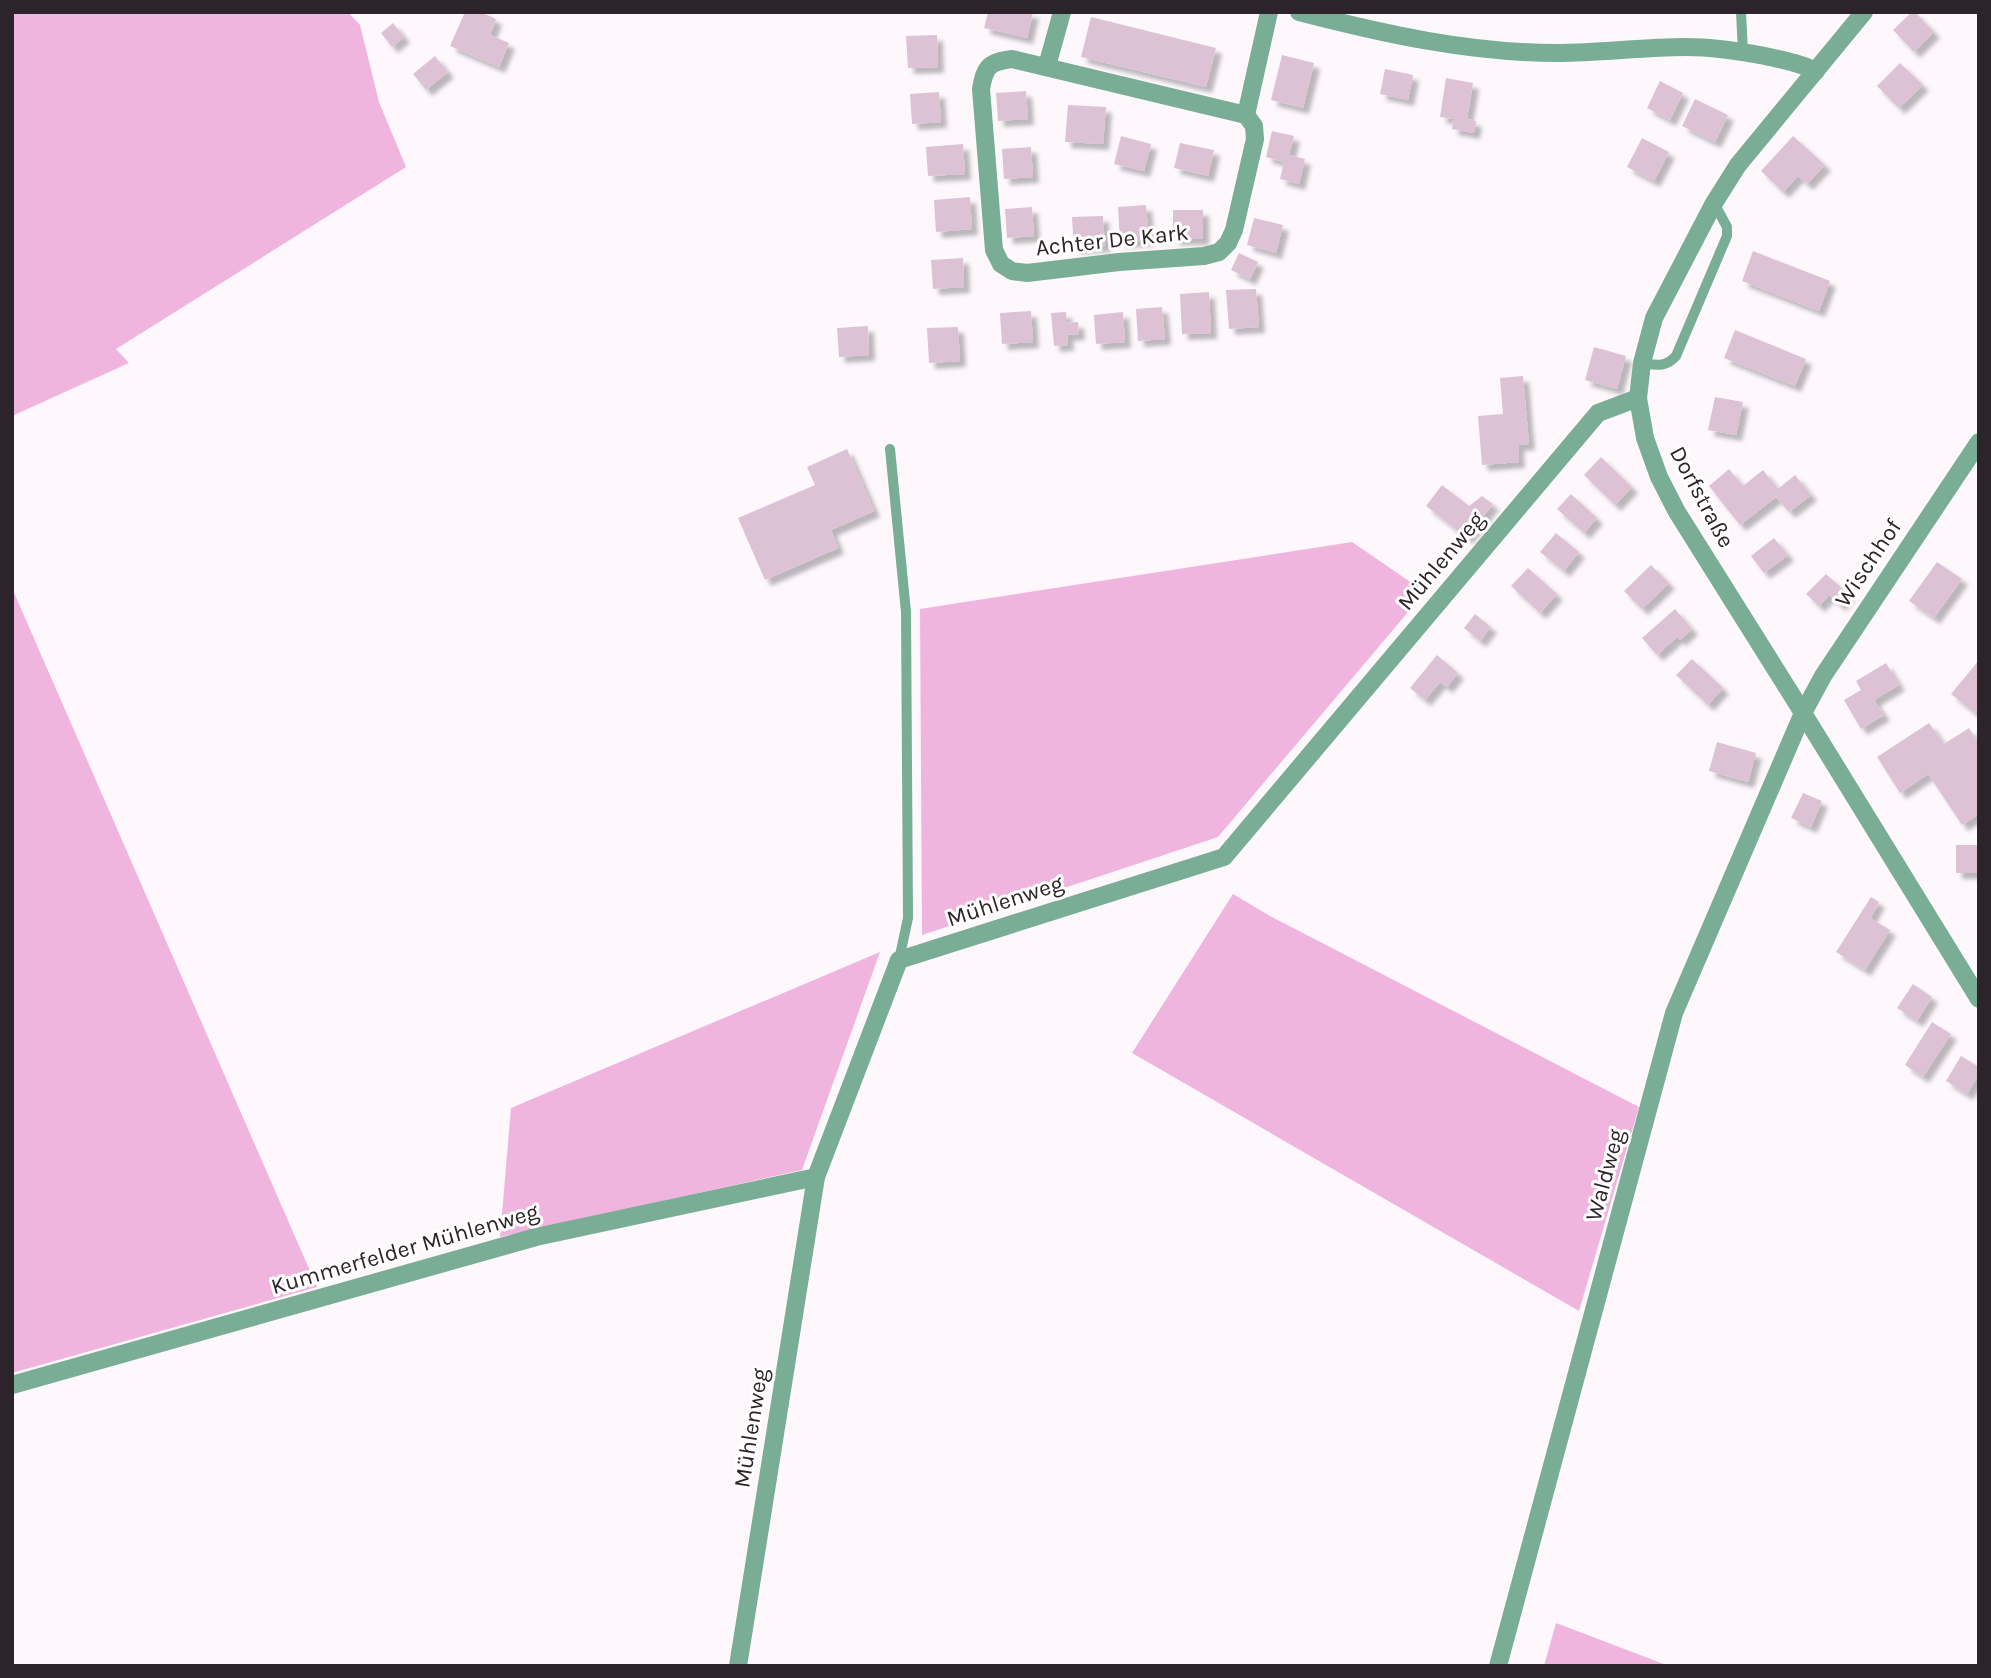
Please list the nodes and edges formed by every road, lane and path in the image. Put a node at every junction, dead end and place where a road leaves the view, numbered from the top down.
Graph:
1 (1062, 12) edge
2 (1269, 12) edge
3 (1299, 12) edge
4 (1741, 12) edge
5 (1864, 12) edge
6 (1743, 52) junction
7 (1048, 66) junction
8 (1816, 71) junction
9 (1245, 115) junction
10 (1714, 203) junction
11 (1642, 363) junction
12 (1638, 398) junction
13 (1979, 443) edge
14 (890, 449) dead end
15 (1803, 713) junction
16 (899, 960) junction
17 (1979, 999) edge
18 (816, 1177) junction
19 (12, 1385) edge
20 (738, 1666) edge
21 (1498, 1666) edge

1 - 7 street
2 - 9 street, Achter De Kark
3 - 6 street
4 - 6 lane
5 - 8 street, Dorfstraße
6 - 8 street
7 - 9 street, Achter De Kark
7 - 9 street, Achter De Kark
8 - 10 street, Dorfstraße
10 - 11 street, Dorfstraße
10 - 11 lane
11 - 12 street, Dorfstraße
12 - 15 street, Dorfstraße
12 - 16 street, Mühlenweg
13 - 15 street, Wischhof
14 - 16 lane
15 - 17 street, Dorfstraße
15 - 21 street, Waldweg
16 - 18 street, Mühlenweg
18 - 19 street, Kummerfelder Mühlenweg
18 - 20 street, Mühlenweg

